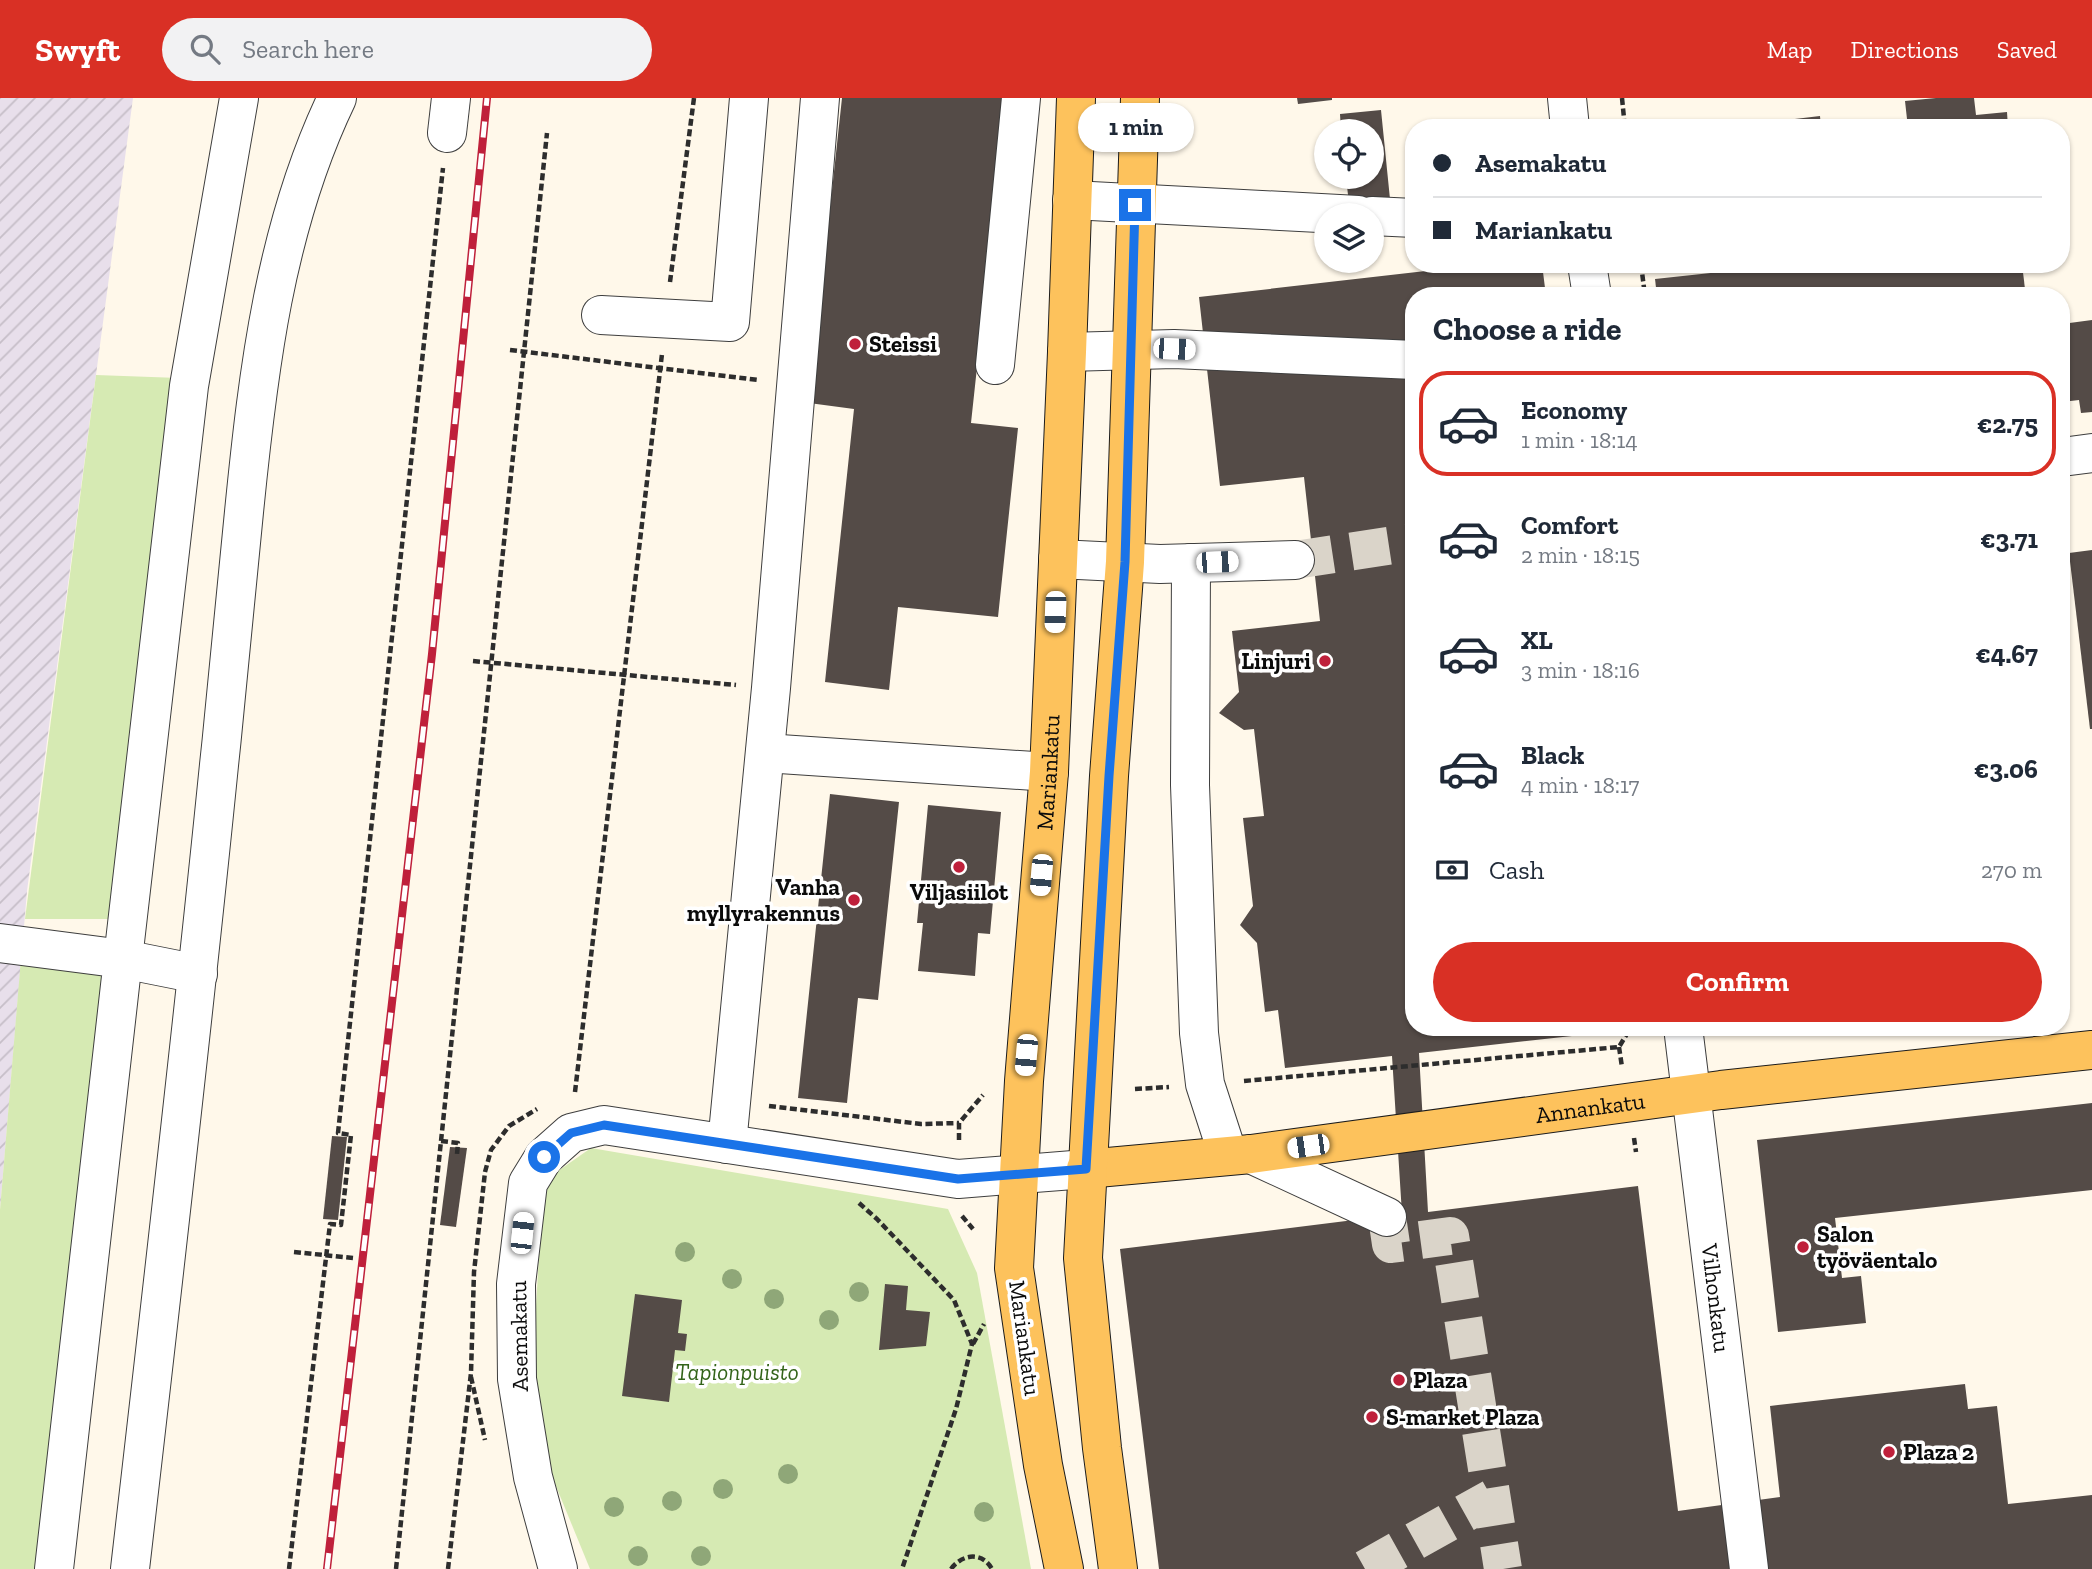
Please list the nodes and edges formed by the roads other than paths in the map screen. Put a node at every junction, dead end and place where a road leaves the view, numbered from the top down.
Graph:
1 (239, 98) edge
2 (337, 98) edge
3 (749, 98) edge
4 (820, 98) edge
5 (1021, 98) edge
6 (1076, 98) edge
7 (1140, 98) edge
8 (1567, 98) edge
9 (1569, 119) edge
10 (1072, 200) junction
11 (1135, 205) junction
12 (1314, 213) edge
13 (1384, 217) edge
14 (1405, 218) edge
15 (601, 315) dead end
16 (1130, 351) junction
17 (1068, 352) junction
18 (1405, 360) edge
19 (995, 365) dead end
20 (2092, 453) edge
21 (2070, 456) edge
22 (1058, 559) junction
23 (1295, 560) tunnel mouth
24 (1125, 562) junction
25 (1191, 562) junction
26 (765, 753) junction
27 (1032, 771) junction
28 (4, 944) edge
29 (123, 959) junction
30 (198, 974) junction
31 (1684, 1036) edge
32 (2092, 1050) edge
33 (1691, 1094) junction
34 (727, 1144) junction
35 (1239, 1154) junction
36 (1086, 1169) junction
37 (1019, 1174) junction
38 (1387, 1217) tunnel mouth
39 (54, 1569) edge
40 (130, 1569) edge
41 (558, 1569) edge
42 (1064, 1569) edge
43 (1118, 1569) edge
44 (1748, 1569) edge

1 - 29 street
2 - 30 street
3 - 15 street
4 - 26 street
5 - 19 street
6 - 10 main road, Mariankatu
7 - 11 main road
8 - 9 street
10 - 11 street
10 - 17 main road, Mariankatu
11 - 12 street
11 - 16 main road
13 - 14 street
16 - 17 street
16 - 18 street
16 - 24 main road
17 - 22 main road, Mariankatu
20 - 21 street
22 - 24 street
22 - 27 main road, Mariankatu
23 - 25 street
24 - 25 street
24 - 36 main road
25 - 35 street
26 - 27 street
26 - 34 street
27 - 37 main road, Mariankatu
28 - 29 street
29 - 30 street
29 - 39 street
30 - 40 street
31 - 33 street, Vilhonkatu
32 - 33 main road, Annankatu
33 - 35 main road, Annankatu
33 - 44 street, Vilhonkatu
34 - 37 street, Asemakatu
34 - 41 street, Asemakatu
35 - 36 main road, Annankatu
35 - 38 street
36 - 37 street, Asemakatu
36 - 43 main road
37 - 42 main road, Mariankatu

